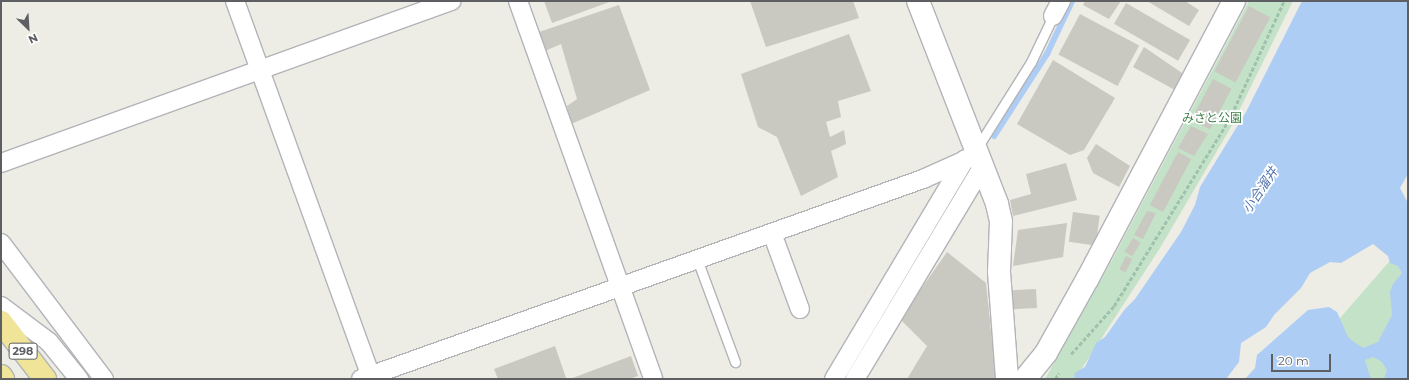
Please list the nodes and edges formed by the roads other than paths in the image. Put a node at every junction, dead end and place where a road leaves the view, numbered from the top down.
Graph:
1 (235, 1) edge
2 (452, 1) edge
3 (518, 1) edge
4 (918, 1) edge
5 (1234, 1) edge
6 (1057, 8) edge
7 (260, 71) junction
8 (973, 157) junction
9 (1, 163) edge
10 (772, 233) junction
11 (1, 243) edge
12 (697, 259) junction
13 (620, 287) junction
14 (1, 306) edge
15 (800, 309) dead end
16 (1, 322) edge
17 (1, 339) edge
18 (735, 362) dead end
19 (1, 376) edge
20 (368, 378) edge
21 (4, 379) edge
22 (32, 379) edge
23 (45, 379) edge
24 (79, 379) edge
25 (104, 379) edge
26 (653, 379) edge
27 (834, 379) edge
28 (855, 379) edge
29 (1007, 379) edge
30 (1025, 379) edge

1 - 7 street
2 - 7 street
3 - 13 street
4 - 8 street
5 - 30 street
6 - 8 lane
7 - 9 street
7 - 20 street
8 - 10 street
8 - 27 street
8 - 28 street
8 - 29 street
10 - 12 street
10 - 15 street
11 - 25 street
12 - 13 street
12 - 18 lane
13 - 20 street
13 - 26 street
14 - 24 street
16 - 23 highway, 298
17 - 22 highway
19 - 21 highway

